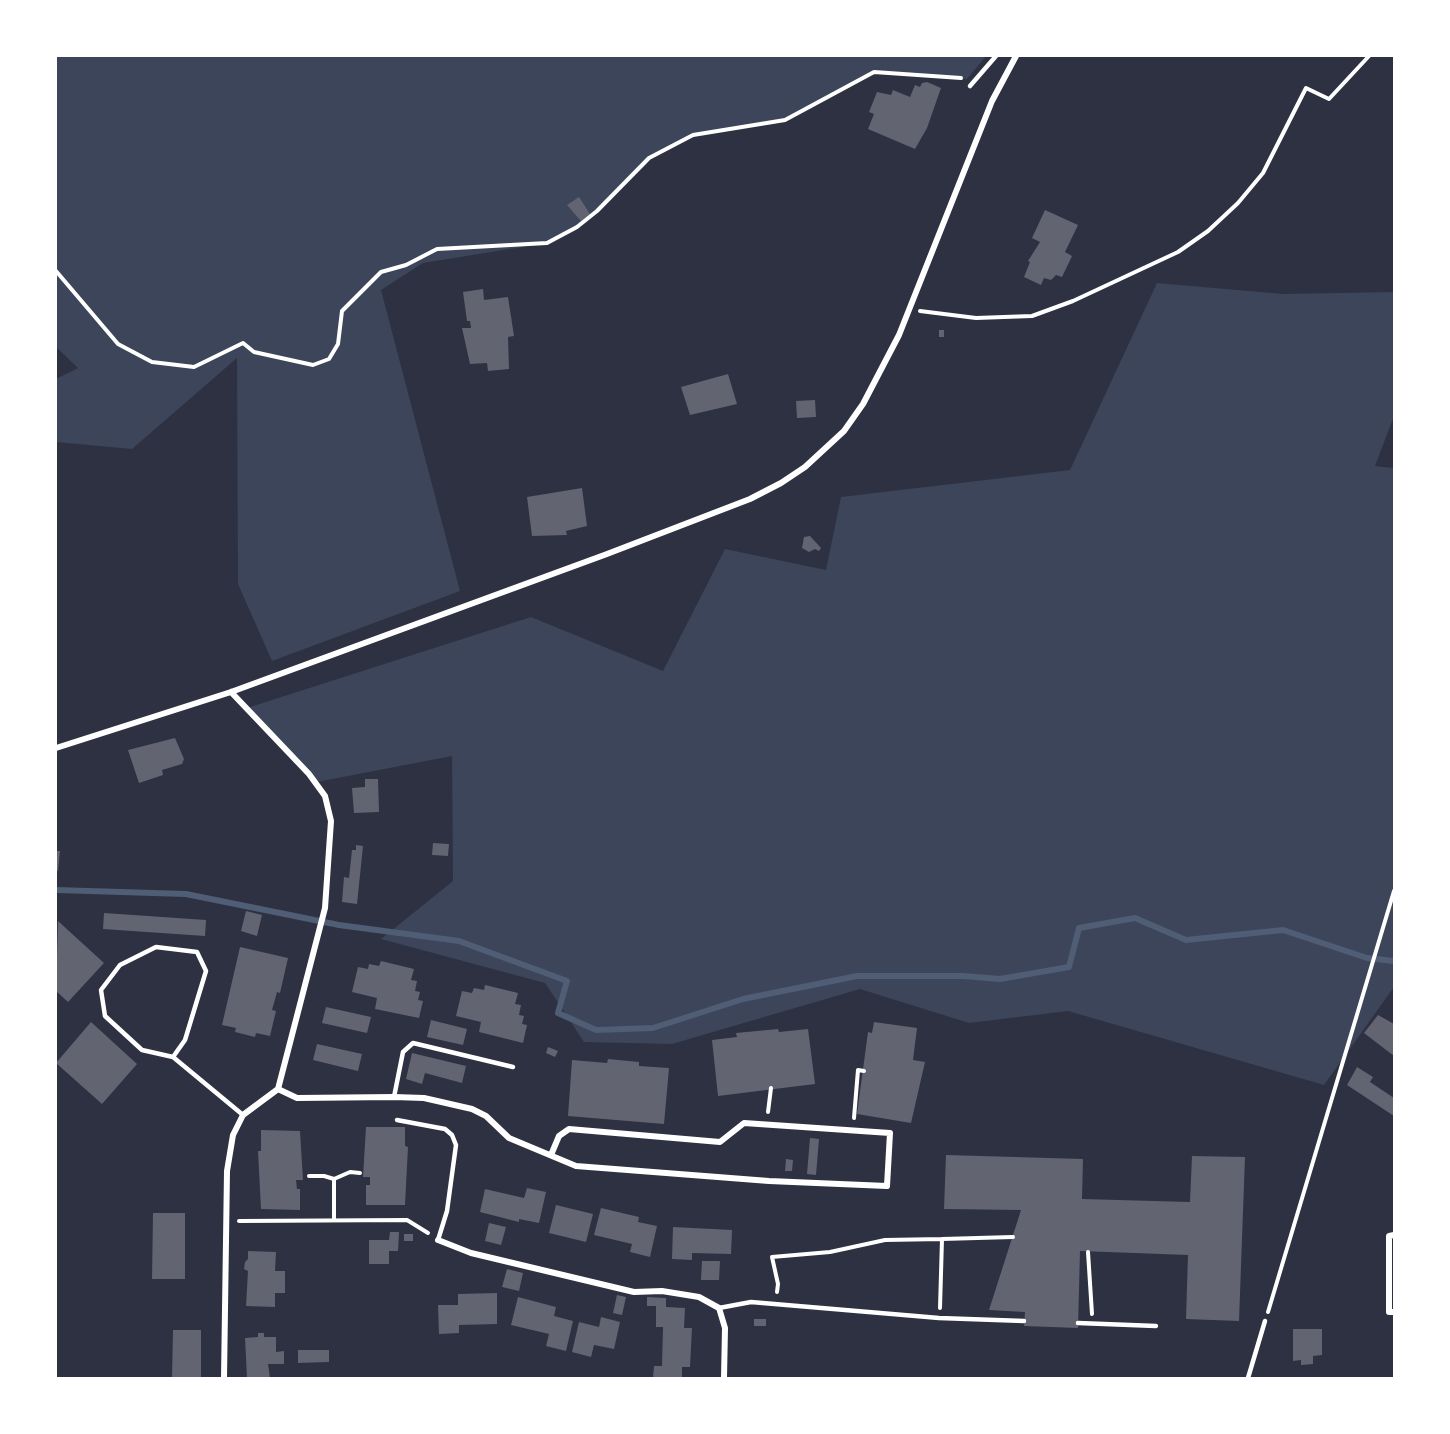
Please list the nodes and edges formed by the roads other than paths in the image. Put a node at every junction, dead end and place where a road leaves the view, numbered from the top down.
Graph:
1 (996, 56) edge
2 (1016, 56) edge
3 (970, 86) dead end
4 (231, 692) junction
5 (56, 748) edge
6 (173, 1056) junction
7 (513, 1067) dead end
8 (278, 1089) junction
9 (394, 1096) junction
10 (243, 1115) junction
11 (396, 1120) dead end
12 (551, 1155) junction
13 (1395, 1235) edge
14 (438, 1240) joint
15 (719, 1308) junction
16 (1395, 1312) edge
17 (1024, 1320) dead end
18 (1265, 1321) road end
19 (1078, 1323) dead end
20 (1156, 1326) dead end
21 (224, 1378) edge
22 (724, 1378) edge
23 (1248, 1378) edge

1 - 3 lane
2 - 4 street
4 - 5 street
4 - 8 street
6 - 6 lane
6 - 10 lane
7 - 9 lane
8 - 9 street
8 - 10 street
9 - 12 street
10 - 21 street
11 - 14 lane
12 - 12 street
13 - 16 street
14 - 15 street
15 - 17 lane
15 - 22 street
18 - 23 lane
19 - 20 lane

